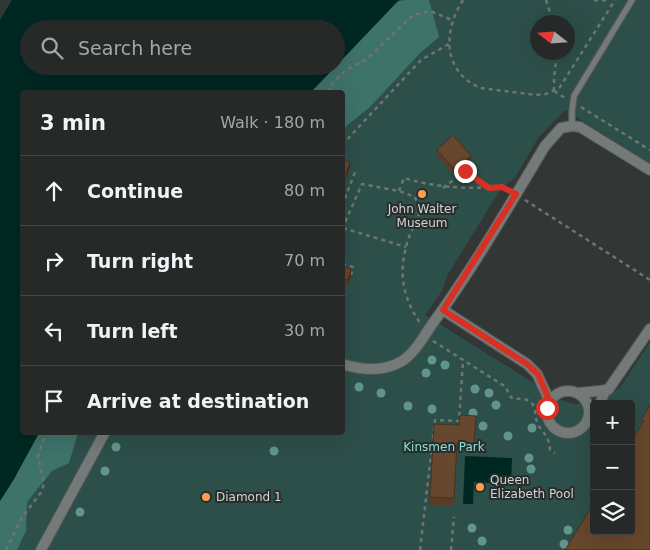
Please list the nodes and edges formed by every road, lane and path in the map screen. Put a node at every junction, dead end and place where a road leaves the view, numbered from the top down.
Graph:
1 (463, 0) edge
2 (546, 0) edge
3 (594, 0) edge
4 (606, 0) edge
5 (615, 0) edge
6 (632, 0) edge
7 (551, 15) edge
8 (453, 21) junction
9 (449, 44) junction
10 (556, 60) edge
11 (345, 71) edge
12 (341, 75) edge
13 (330, 90) edge
14 (554, 92) junction
15 (573, 103) junction
16 (572, 126) junction
17 (345, 142) edge
18 (650, 150) edge
19 (650, 170) edge
20 (355, 172) dead end
21 (443, 188) junction
22 (489, 188) junction
23 (399, 191) dead end
24 (516, 194) junction
25 (345, 198) edge
26 (345, 229) edge
27 (406, 247) dead end
28 (345, 265) edge
29 (351, 275) edge
30 (650, 280) edge
31 (443, 310) junction
32 (650, 329) edge
33 (463, 361) dead end
34 (345, 365) edge
35 (605, 390) junction
36 (578, 393) junction
37 (601, 400) edge
38 (550, 402) junction
39 (590, 412) edge
40 (590, 418) edge
41 (45, 435) edge
42 (103, 435) edge
43 (454, 517) dead end
44 (6, 550) edge
45 (42, 550) edge
46 (420, 550) edge
47 (451, 550) edge

1 - 8 path
2 - 7 path
3 - 4 path
5 - 14 path
6 - 15 lane
8 - 9 path
8 - 11 path
9 - 14 path
9 - 17 path
10 - 14 path
12 - 13 path
14 - 15 path
15 - 16 lane
15 - 18 path
16 - 19 street
16 - 24 street
20 - 25 path
21 - 22 path
21 - 22 path
21 - 23 path
22 - 24 path
24 - 30 path
24 - 31 street
26 - 27 path
28 - 29 path
31 - 34 street
31 - 38 street
32 - 35 street
33 - 46 path
35 - 36 street
35 - 37 street
36 - 38 street
36 - 39 street
38 - 40 street
41 - 44 path
42 - 45 street
43 - 47 path

